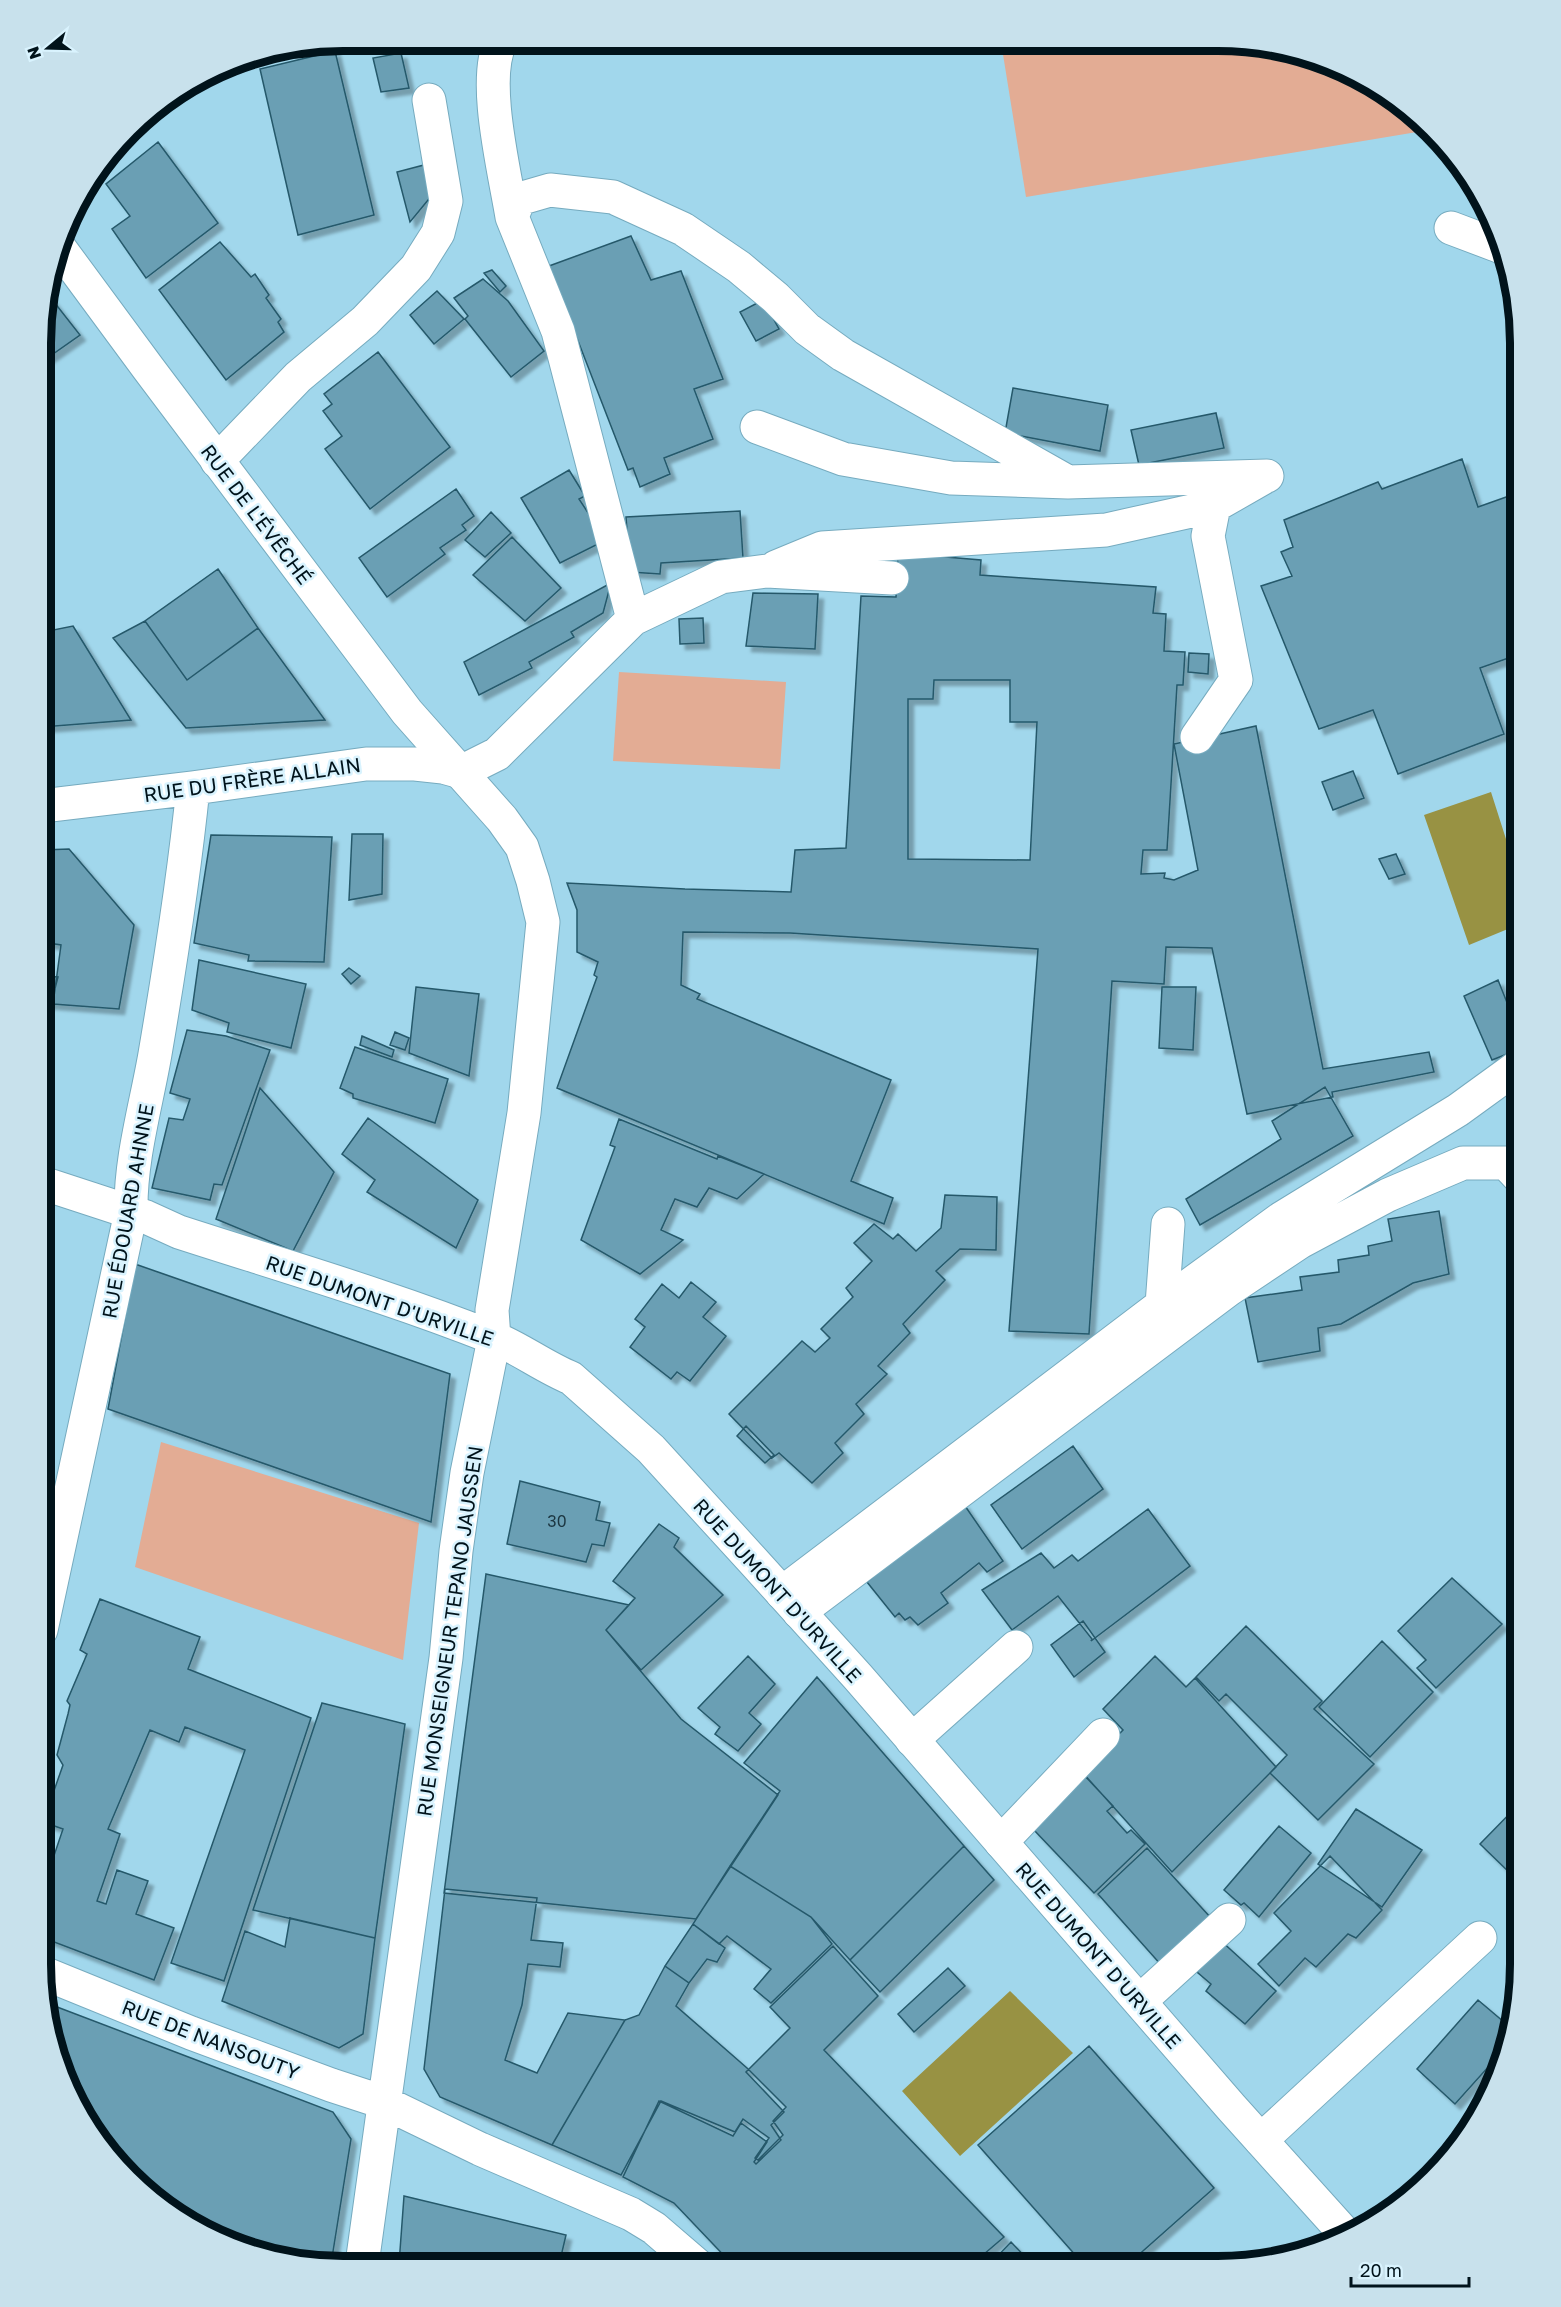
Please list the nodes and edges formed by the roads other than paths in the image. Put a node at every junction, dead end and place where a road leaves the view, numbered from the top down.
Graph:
1 (496, 51) edge
2 (429, 100) dead end
3 (512, 217) junction
4 (1450, 228) dead end
5 (1493, 244) edge
6 (64, 255) edge
7 (758, 427) dead end
8 (217, 460) junction
9 (1068, 482) junction
10 (1214, 506) junction
11 (766, 571) junction
12 (892, 578) dead end
13 (633, 619) junction
14 (1197, 737) dead end
15 (461, 772) junction
16 (193, 788) junction
17 (51, 805) edge
18 (1510, 1072) edge
19 (1510, 1167) edge
20 (51, 1186) edge
21 (131, 1212) junction
22 (1168, 1224) dead end
23 (1162, 1305) junction
24 (494, 1338) junction
25 (51, 1584) edge
26 (790, 1603) junction
27 (1016, 1647) dead end
28 (1103, 1735) dead end
29 (912, 1740) junction
30 (1001, 1842) junction
31 (1229, 1920) dead end
32 (1480, 1938) dead end
33 (52, 1976) edge
34 (1140, 2001) junction
35 (383, 2102) junction
36 (1261, 2140) junction
37 (1341, 2229) edge
38 (363, 2256) edge
39 (687, 2256) edge

1 - 3 street
2 - 8 street
3 - 9 street
3 - 13 street
4 - 5 street
6 - 8 street, RUE DE L'ÉVÊCHÉ
7 - 9 street
8 - 15 street, RUE DE L'ÉVÊCHÉ
9 - 10 street
10 - 11 street
10 - 14 street
11 - 12 street
11 - 13 street
13 - 15 street
15 - 16 street, RUE DU FRÈRE ALLAIN
15 - 24 street, RUE MONSEIGNEUR TEPANO JAUSSEN
16 - 17 street, RUE DU FRÈRE ALLAIN
16 - 21 street, RUE ÉDOUARD AHNNE
18 - 23 street
19 - 26 street
20 - 21 street, RUE DUMONT D'URVILLE
21 - 24 street, RUE DUMONT D'URVILLE
21 - 25 street, RUE ÉDOUARD AHNNE
22 - 23 street
23 - 26 street
24 - 26 street, RUE DUMONT D'URVILLE
24 - 35 street, RUE MONSEIGNEUR TEPANO JAUSSEN
26 - 29 street, RUE DUMONT D'URVILLE
27 - 29 street
28 - 30 street
29 - 30 street, RUE DUMONT D'URVILLE
30 - 34 street, RUE DUMONT D'URVILLE
31 - 34 street
32 - 36 street
33 - 35 street, RUE DE NANSOUTY
34 - 36 street, RUE DUMONT D'URVILLE
35 - 38 street, RUE MONSEIGNEUR TEPANO JAUSSEN
35 - 39 street, RUE DE NANSOUTY
36 - 37 street, RUE DUMONT D'URVILLE

